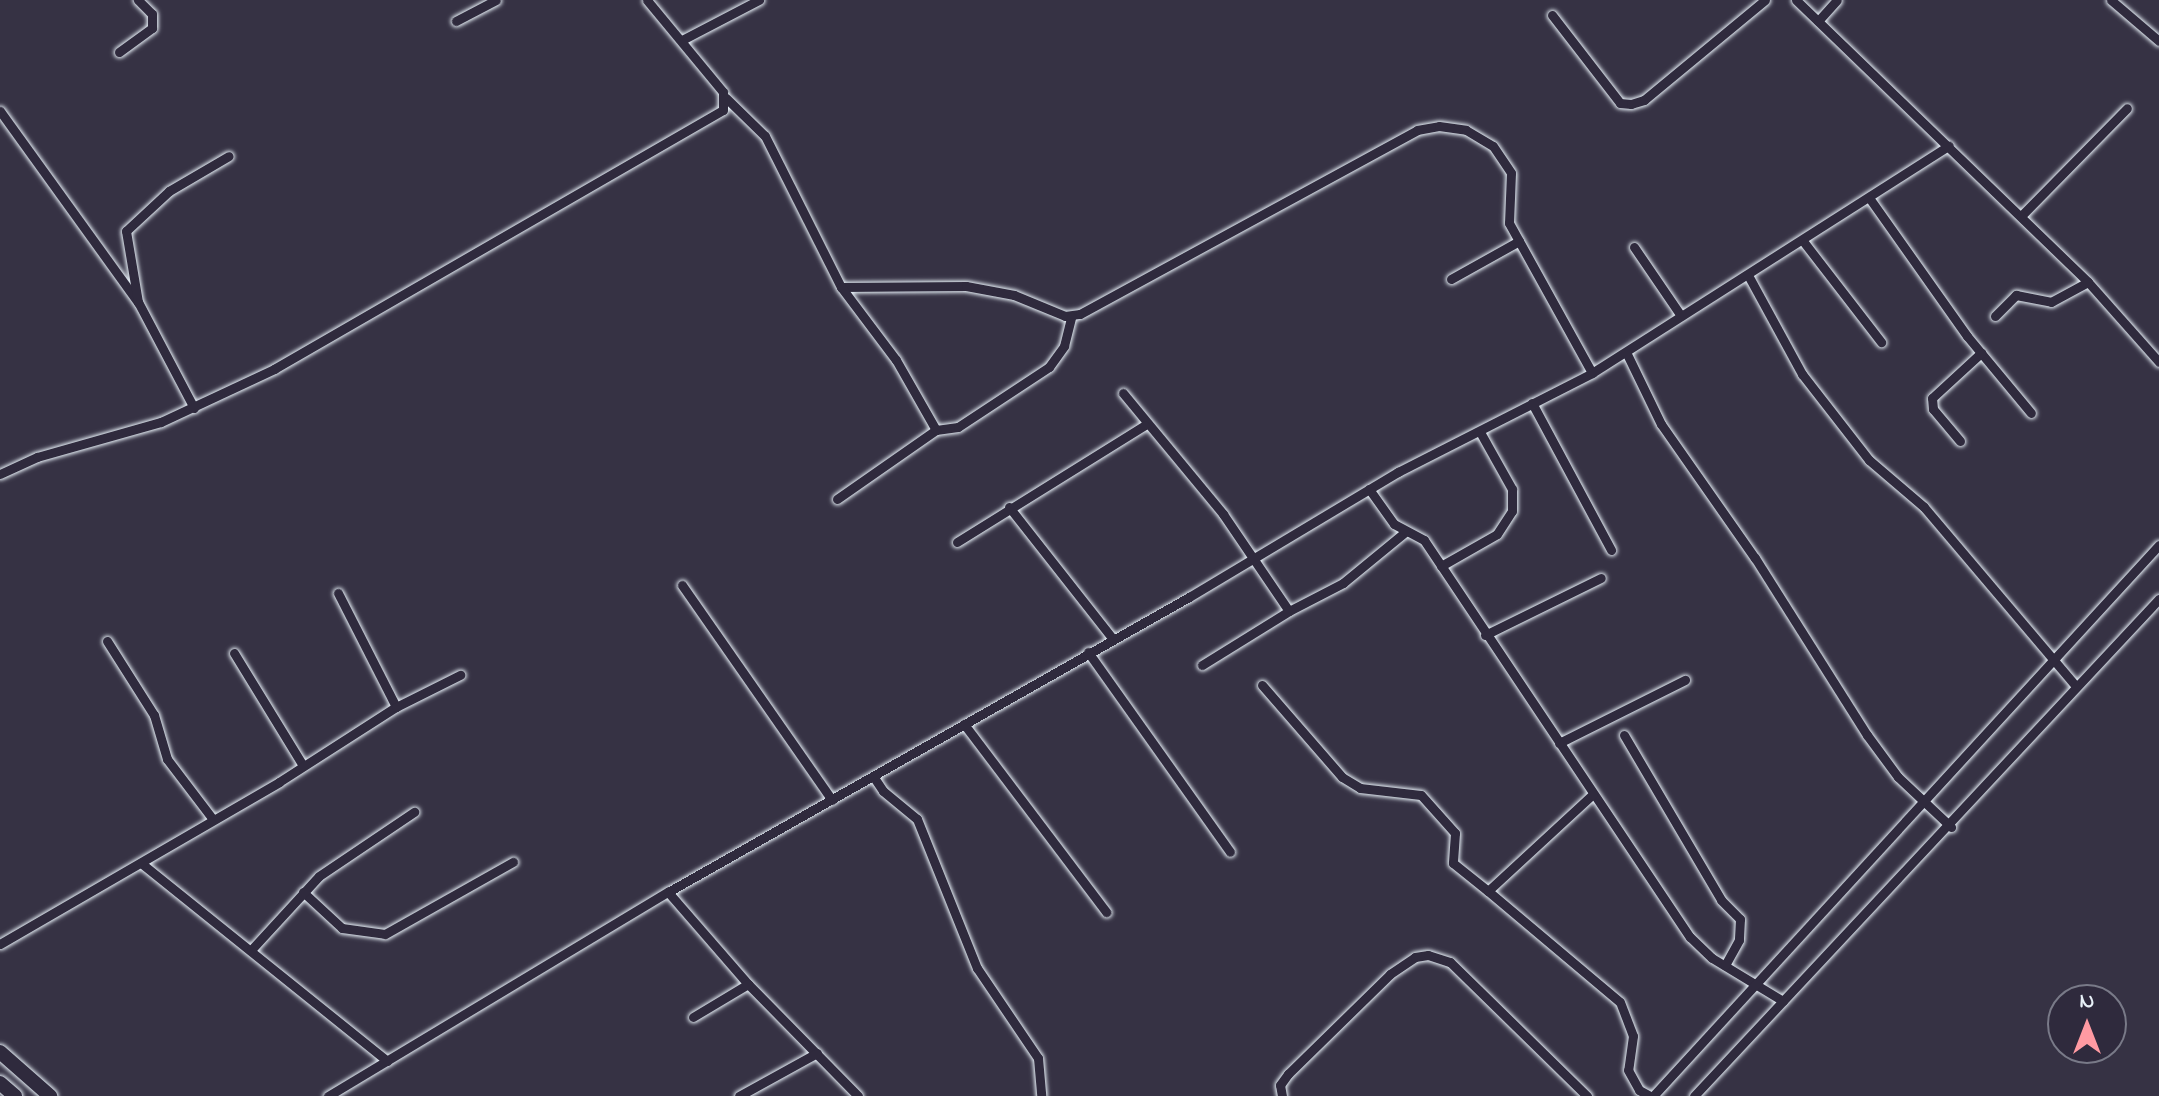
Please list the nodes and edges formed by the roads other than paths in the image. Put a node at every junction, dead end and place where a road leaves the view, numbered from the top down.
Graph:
1 (138, 0) edge
2 (496, 0) edge
3 (647, 0) edge
4 (759, 0) edge
5 (1765, 0) edge
6 (1796, 0) edge
7 (1837, 0) edge
8 (2111, 0) edge
9 (1552, 15) dead end
10 (456, 21) dead end
11 (1818, 21) junction
12 (682, 40) junction
13 (2159, 41) edge
14 (119, 52) dead end
15 (726, 98) junction
16 (2127, 108) dead end
17 (0, 111) edge
18 (1949, 146) junction
19 (229, 156) dead end
20 (1870, 199) junction
21 (2021, 216) junction
22 (1519, 241) junction
23 (1803, 241) junction
24 (1634, 247) dead end
25 (1748, 275) junction
26 (1451, 279) dead end
27 (2088, 282) junction
28 (841, 287) junction
29 (138, 302) junction
30 (1681, 316) junction
31 (1995, 316) dead end
32 (1071, 317) junction
33 (1881, 342) dead end
34 (1626, 352) junction
35 (1981, 353) junction
36 (2159, 362) edge
37 (1592, 373) junction
38 (1123, 393) dead end
39 (1532, 403) junction
40 (194, 408) junction
41 (2031, 413) dead end
42 (1145, 425) junction
43 (936, 430) junction
44 (1480, 432) junction
45 (1960, 441) dead end
46 (0, 474) edge
47 (1369, 489) junction
48 (837, 499) dead end
49 (1009, 507) junction
50 (1405, 532) junction
51 (957, 542) dead end
52 (2159, 545) edge
53 (1611, 550) dead end
54 (1255, 558) junction
55 (1441, 566) junction
56 (1601, 578) dead end
57 (682, 585) dead end
58 (338, 593) dead end
59 (2159, 599) edge
60 (1289, 611) junction
61 (1485, 635) junction
62 (1113, 639) junction
63 (107, 641) dead end
64 (1088, 652) junction
65 (234, 653) dead end
66 (2051, 659) junction
67 (1202, 665) dead end
68 (460, 675) dead end
69 (1685, 680) dead end
70 (1262, 685) dead end
71 (2075, 685) junction
72 (396, 707) junction
73 (964, 724) junction
74 (1624, 735) dead end
75 (1559, 743) junction
76 (302, 764) junction
77 (873, 776) junction
78 (1593, 794) junction
79 (1922, 797) junction
80 (832, 800) junction
81 (414, 812) dead end
82 (212, 818) junction
83 (1951, 827) junction
84 (1230, 852) dead end
85 (513, 862) dead end
86 (141, 863) junction
87 (1488, 891) junction
88 (303, 892) junction
89 (668, 892) junction
90 (1106, 912) dead end
91 (0, 944) edge
92 (251, 950) junction
93 (1725, 965) junction
94 (748, 984) junction
95 (1760, 984) junction
96 (1783, 1001) junction
97 (693, 1017) dead end
98 (0, 1052) edge
99 (817, 1053) junction
100 (387, 1061) junction
101 (0, 1083) edge
102 (15, 1096) edge
103 (50, 1096) edge
104 (328, 1096) edge
105 (739, 1096) edge
106 (858, 1096) edge
107 (1041, 1096) edge
108 (1282, 1096) edge
109 (1587, 1096) edge
110 (1651, 1096) edge
111 (1694, 1096) edge

1 - 14 street
2 - 10 street
3 - 12 street
4 - 12 street
5 - 9 street
6 - 11 street
7 - 11 street
8 - 13 street
11 - 18 street
12 - 15 street
15 - 28 street
15 - 40 street
16 - 21 street
17 - 29 street
18 - 20 street
18 - 21 street
19 - 29 street
20 - 23 street
20 - 35 street
21 - 27 street
22 - 26 street
22 - 32 street
22 - 37 street
23 - 25 street
23 - 33 street
24 - 30 street
25 - 30 street
25 - 66 street
27 - 31 street
27 - 36 street
28 - 32 street
28 - 43 street
29 - 40 street
30 - 34 street
32 - 43 street
34 - 37 street
34 - 79 street
35 - 41 street
35 - 45 street
37 - 39 street
38 - 42 street
39 - 44 street
39 - 53 street
40 - 46 street
42 - 49 street
42 - 54 street
43 - 48 street
44 - 47 street
44 - 55 street
47 - 50 street
47 - 54 street
49 - 51 street
49 - 62 street
50 - 55 street
50 - 60 street
52 - 66 street
54 - 60 street
54 - 62 street
55 - 61 street
56 - 61 street
57 - 80 street
58 - 72 street
59 - 71 street
60 - 67 street
61 - 75 street
62 - 64 street
63 - 82 street
64 - 73 street
64 - 84 street
65 - 76 street
66 - 71 street
66 - 79 street
68 - 72 street
69 - 75 street
70 - 87 street
71 - 83 street
72 - 76 street
73 - 77 street
73 - 90 street
74 - 93 street
75 - 78 street
76 - 82 street
77 - 80 street
77 - 107 street
78 - 87 street
78 - 93 street
79 - 83 street
79 - 95 street
80 - 89 street
81 - 88 street
82 - 86 street
83 - 96 street
85 - 88 street
86 - 91 street
86 - 92 street
87 - 110 street
88 - 92 street
89 - 94 street
89 - 100 street
92 - 100 street
93 - 95 street
94 - 97 street
94 - 99 street
95 - 96 street
95 - 110 street
96 - 111 street
98 - 103 main road
99 - 105 street
99 - 106 street
100 - 104 street
101 - 102 main road
108 - 109 street

